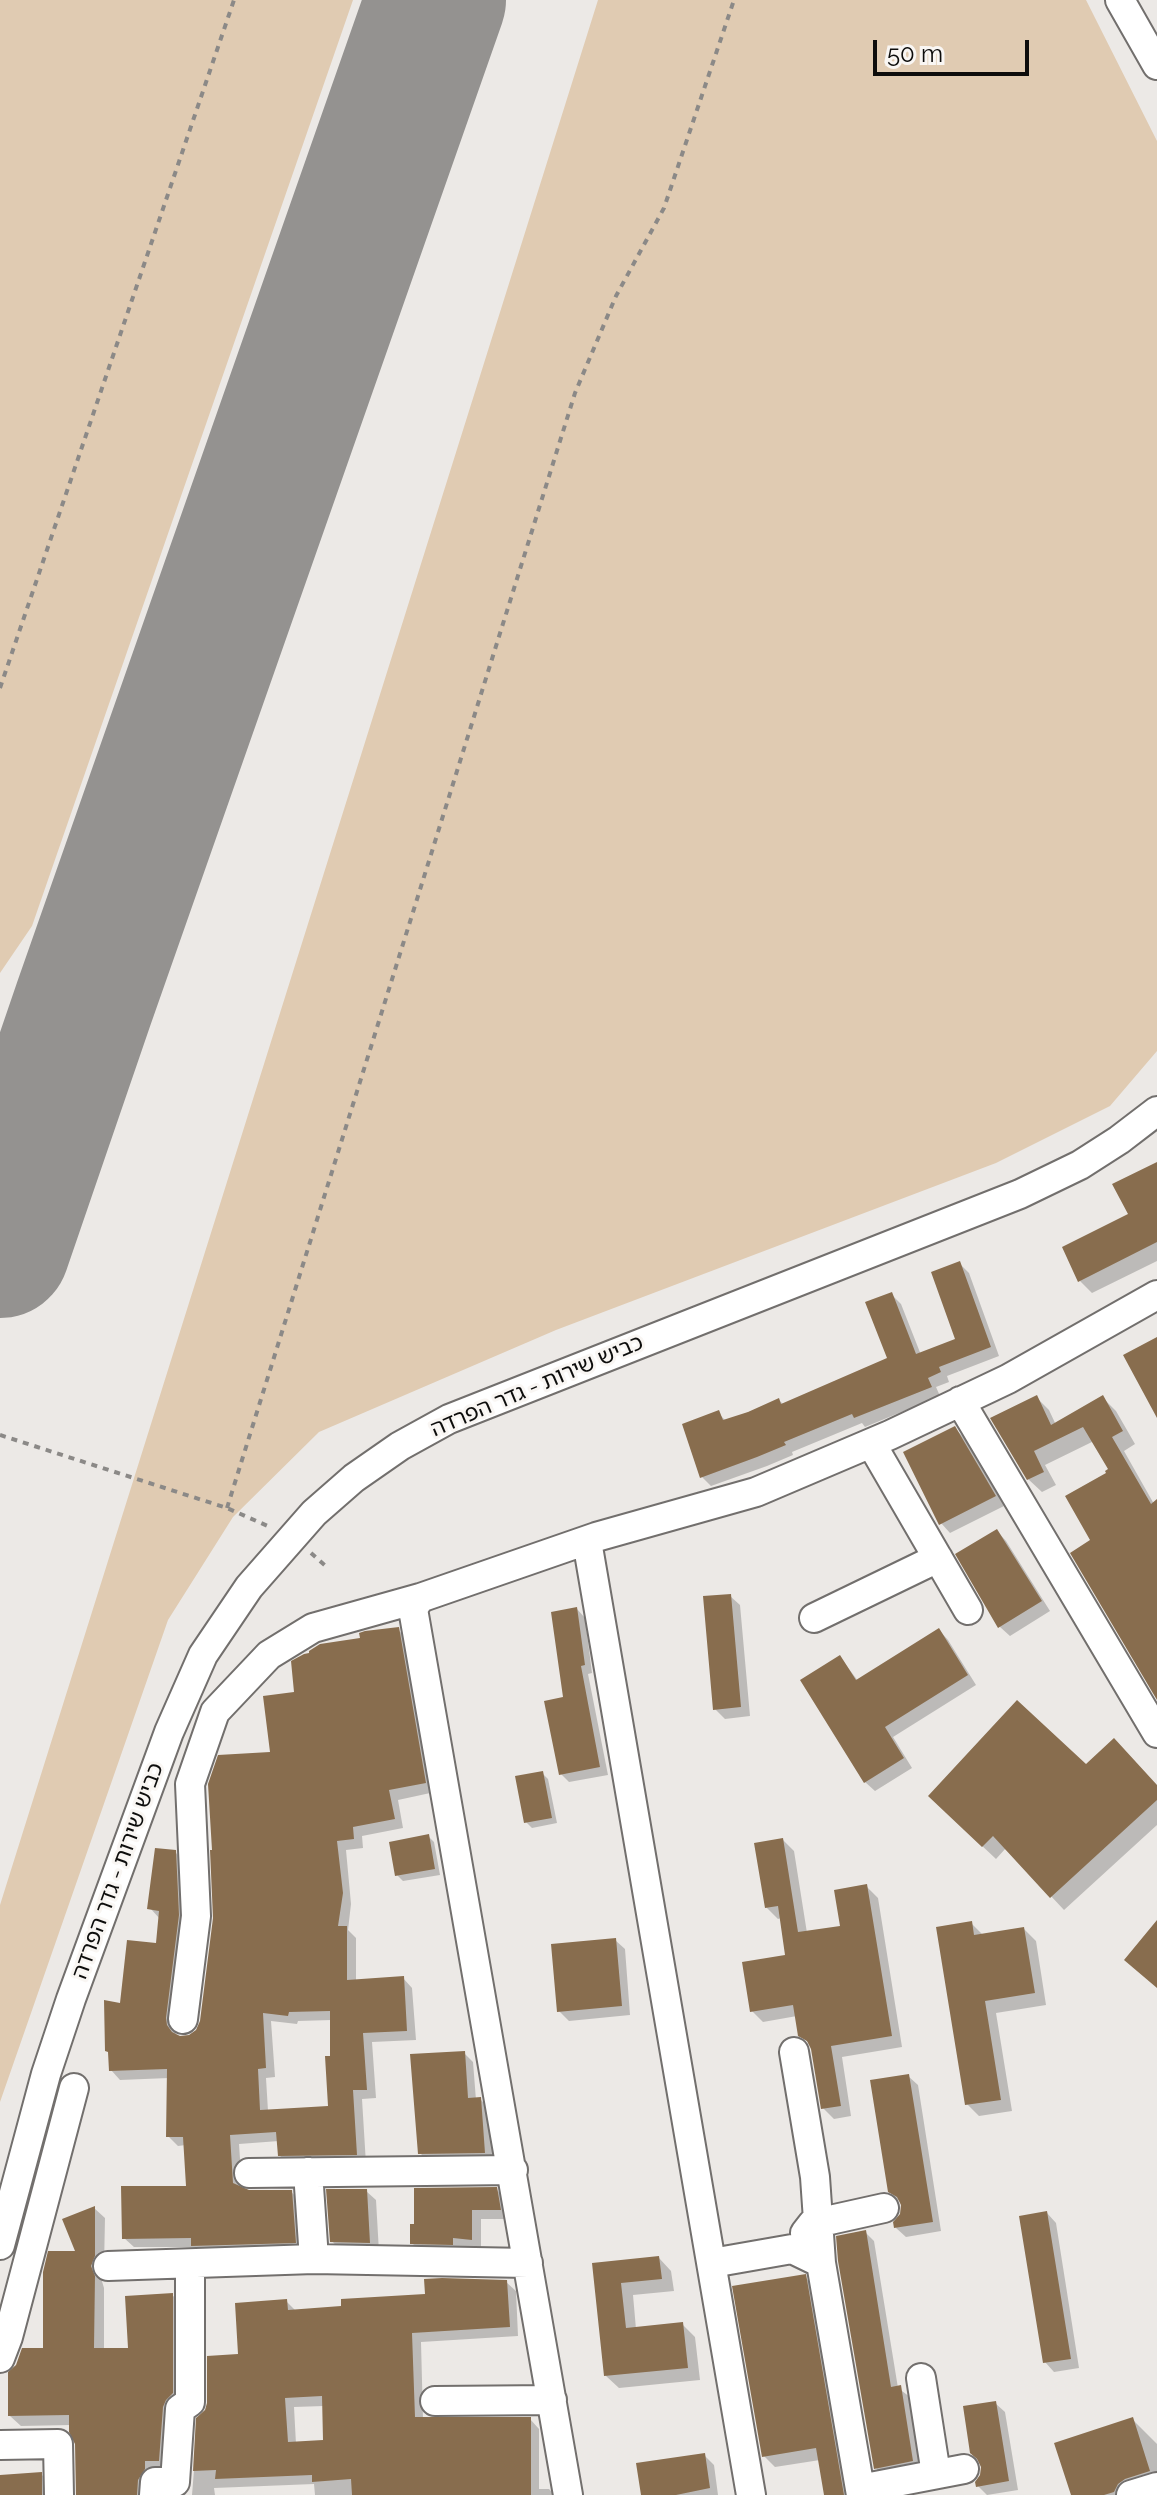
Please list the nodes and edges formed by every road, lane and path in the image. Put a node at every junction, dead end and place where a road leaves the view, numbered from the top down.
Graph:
1 (234, 0) edge
2 (734, 0) edge
3 (1120, 0) edge
4 (1157, 65) edge
5 (0, 688) edge
6 (1157, 1111) edge
7 (1157, 1295) edge
8 (960, 1401) junction
9 (0, 1435) edge
10 (871, 1443) junction
11 (227, 1508) junction
12 (292, 1537) junction
13 (587, 1541) junction
14 (938, 1558) junction
15 (328, 1568) dead end
16 (420, 1598) junction
17 (968, 1610) dead end
18 (814, 1618) dead end
19 (1149, 1700) edge
20 (1157, 1733) edge
21 (183, 2019) dead end
22 (794, 2052) dead end
23 (74, 2088) dead end
24 (513, 2170) junction
25 (308, 2172) junction
26 (249, 2173) dead end
27 (884, 2208) dead end
28 (818, 2223) junction
29 (0, 2245) edge
30 (792, 2249) junction
31 (314, 2259) junction
32 (528, 2263) junction
33 (712, 2263) junction
34 (821, 2263) junction
35 (190, 2264) junction
36 (108, 2266) dead end
37 (0, 2358) edge
38 (921, 2378) dead end
39 (552, 2400) junction
40 (435, 2401) dead end
41 (0, 2445) edge
42 (964, 2469) dead end
43 (936, 2474) junction
44 (1157, 2487) edge
45 (860, 2492) edge
46 (59, 2495) edge
47 (154, 2495) edge
48 (568, 2495) edge
49 (751, 2495) edge
50 (1131, 2495) edge

1 - 5 path
2 - 11 path
3 - 4 street
6 - 12 street, כביש שירות - גדר הפרדה
7 - 8 street
8 - 10 street
8 - 19 street
9 - 11 path
10 - 13 street
10 - 14 street
11 - 12 path
12 - 15 path
12 - 29 street, כביש שירות - גדר הפרדה
13 - 16 street
13 - 33 street
14 - 17 street
14 - 18 street
16 - 21 street
16 - 24 street
19 - 20 street
22 - 28 street
23 - 37 street
24 - 25 street
24 - 32 street
25 - 26 street
25 - 31 street
27 - 28 street
28 - 30 street
28 - 34 street
30 - 33 street
30 - 34 street
31 - 32 street
31 - 35 street
32 - 39 street
33 - 49 street
34 - 45 street
35 - 36 street
35 - 47 street
38 - 43 street
39 - 40 street
39 - 48 street
41 - 46 street
42 - 43 street
43 - 45 street
44 - 50 street

